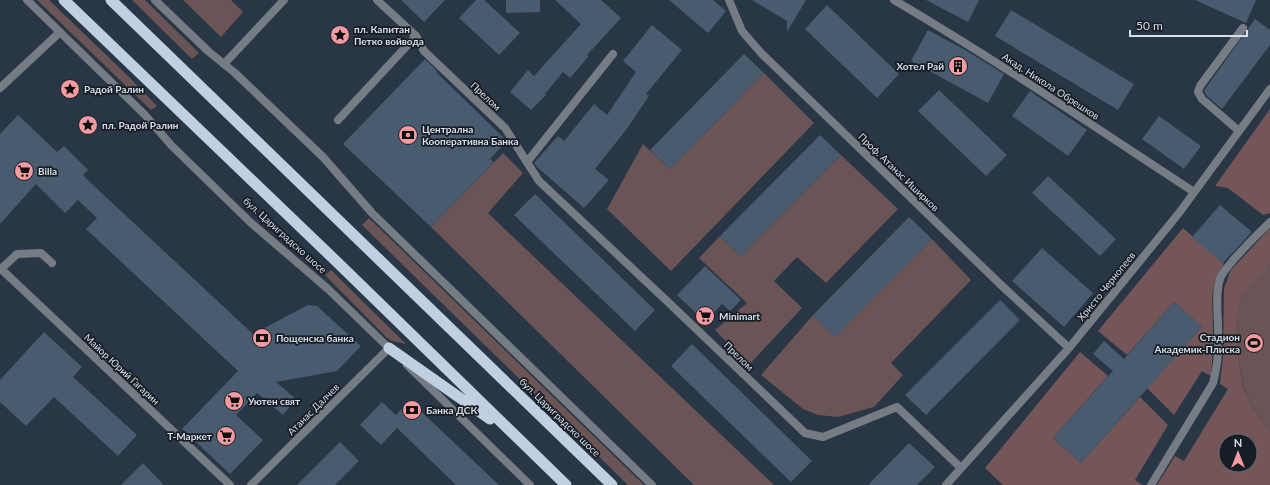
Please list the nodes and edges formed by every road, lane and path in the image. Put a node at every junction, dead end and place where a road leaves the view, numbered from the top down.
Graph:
1 (27, 0) edge
2 (64, 0) edge
3 (110, 0) edge
4 (155, 0) edge
5 (284, 0) edge
6 (377, 0) edge
7 (729, 0) edge
8 (894, 0) edge
9 (1243, 28) dead end
10 (60, 32) junction
11 (416, 36) junction
12 (613, 54) dead end
13 (224, 64) junction
14 (0, 88) edge
15 (1270, 89) edge
16 (338, 120) dead end
17 (1239, 131) junction
18 (527, 162) junction
19 (1194, 192) junction
20 (1270, 222) edge
21 (52, 263) dead end
22 (1, 269) edge
23 (389, 348) junction
24 (1068, 348) junction
25 (517, 437) junction
26 (961, 468) junction
27 (230, 485) edge
28 (251, 485) edge
29 (530, 485) edge
30 (566, 485) edge
31 (612, 485) edge
32 (652, 485) edge
33 (946, 485) edge
34 (1151, 485) edge

1 - 10 street, бул. Цариградско шосе
2 - 25 highway, бул. Цариградско шосе
3 - 31 highway, бул. Цариградско шосе
4 - 13 street, бул. Цариградско шосе
5 - 13 street
6 - 11 street, Прелом
7 - 24 street, Проф. Атанас Иширков
8 - 19 street, Акад. Никола Обрешков
9 - 17 street
10 - 14 street
10 - 23 street, бул. Цариградско шосе
11 - 16 street
11 - 18 street, Прелом
12 - 18 street
13 - 32 street, бул. Цариградско шосе
15 - 17 street, Христо Чернопеев
17 - 19 street, Христо Чернопеев
18 - 26 street, Прелом
19 - 24 street, Христо Чернопеев
20 - 34 street
21 - 22 street
22 - 27 street, Майор Юрий Гагарин
23 - 25 highway
23 - 28 street, Атанас Далчев
23 - 29 street, бул. Цариградско шосе
24 - 26 street, Христо Чернопеев
25 - 30 highway, бул. Цариградско шосе
26 - 33 street, Христо Чернопеев

